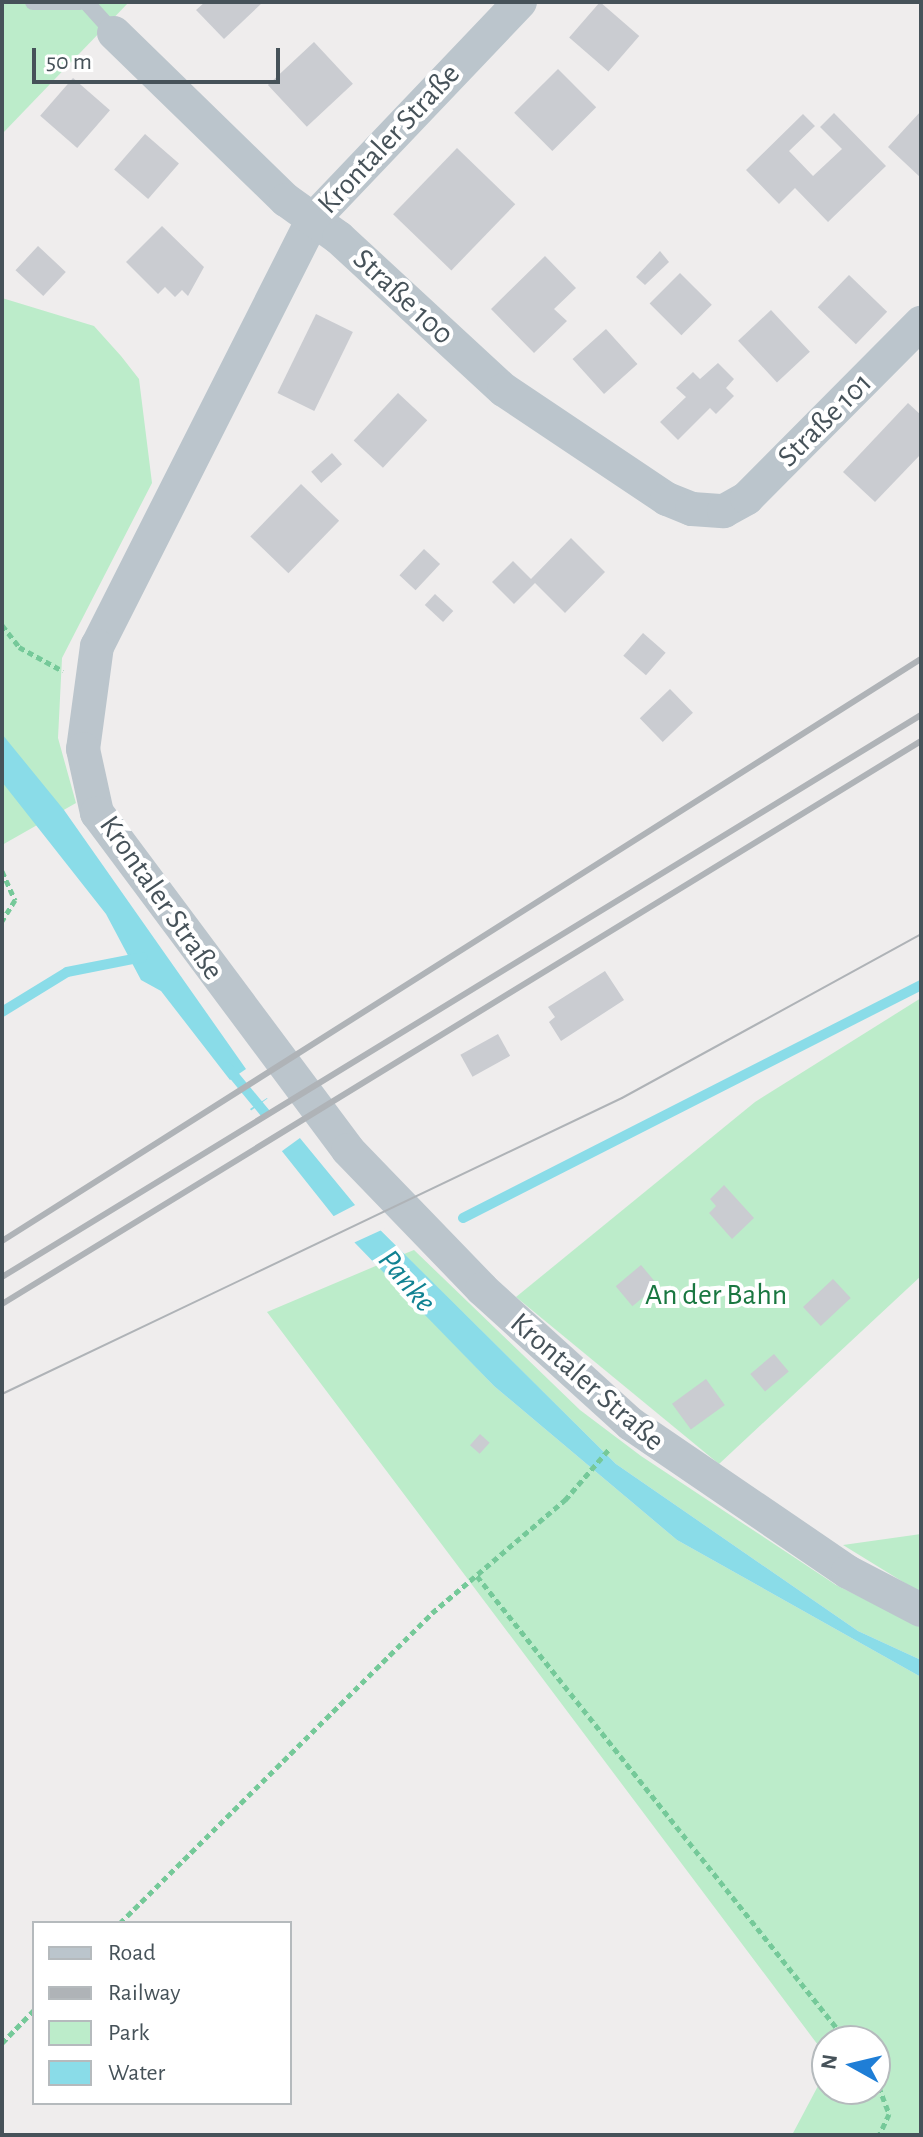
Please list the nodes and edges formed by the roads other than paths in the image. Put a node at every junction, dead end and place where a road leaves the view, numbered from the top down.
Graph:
1 (33, 2) edge
2 (80, 2) edge
3 (86, 2) edge
4 (520, 2) edge
5 (114, 33) joint
6 (313, 219) junction
7 (921, 323) edge
8 (724, 511) joint
9 (921, 1610) edge

1 - 2 lane
3 - 5 lane
4 - 6 street, Krontaler Straße
5 - 6 street, Straße 100
6 - 8 street, Straße 100
6 - 9 street, Krontaler Straße
7 - 8 street, Straße 101

